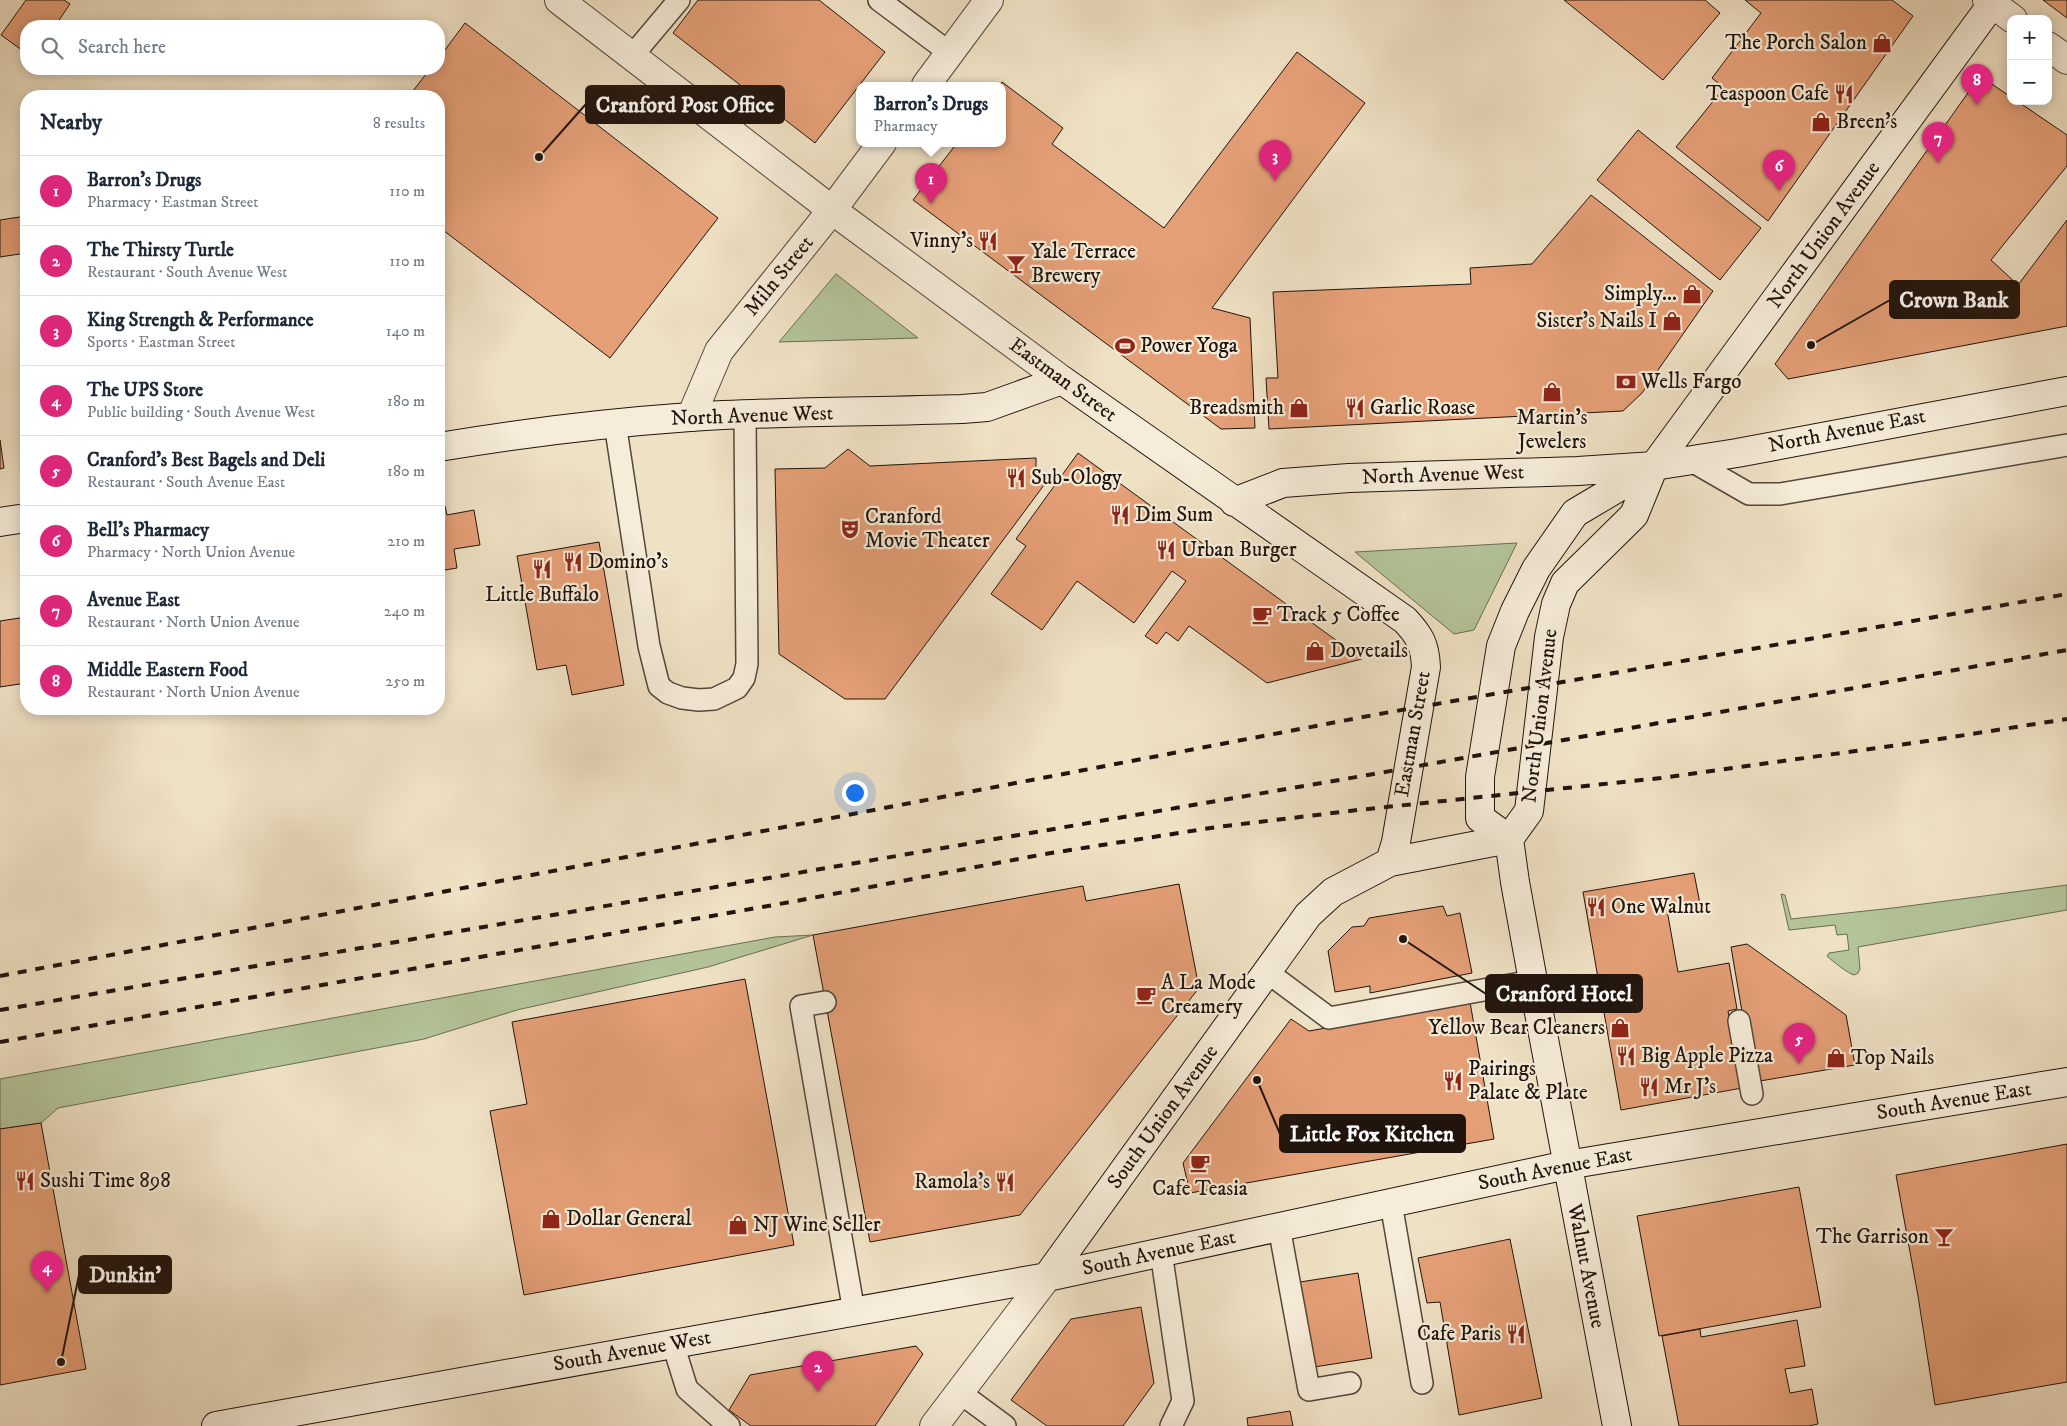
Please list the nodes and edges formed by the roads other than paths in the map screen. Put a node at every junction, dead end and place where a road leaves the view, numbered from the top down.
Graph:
1 (559, 0) edge
2 (679, 0) edge
3 (880, 0) edge
4 (989, 0) edge
5 (1997, 6) edge
6 (2052, 49) edge
7 (950, 53) junction
8 (632, 56) junction
9 (2067, 60) edge
10 (928, 82) edge
11 (879, 147) edge
12 (832, 210) junction
13 (2067, 378) edge
14 (1062, 380) junction
15 (2067, 391) edge
16 (2040, 395) junction
17 (745, 415) junction
18 (691, 417) junction
19 (615, 423) junction
20 (2067, 445) edge
21 (445, 446) edge
22 (1690, 460) junction
23 (1654, 466) junction
24 (1234, 502) junction
25 (20, 519) edge
26 (0, 522) edge
27 (1509, 839) junction
28 (1390, 862) junction
29 (1267, 972) junction
30 (1533, 981) junction
31 (825, 1002) dead end
32 (1739, 1021) dead end
33 (2067, 1082) edge
34 (1752, 1094) dead end
35 (1567, 1165) junction
36 (1390, 1203) junction
37 (1280, 1226) junction
38 (1161, 1252) junction
39 (1048, 1277) junction
40 (854, 1312) junction
41 (673, 1344) junction
42 (1350, 1383) dead end
43 (1422, 1383) dead end
44 (959, 1392) junction
45 (216, 1426) edge
46 (729, 1426) edge
47 (934, 1426) edge
48 (1005, 1426) edge
49 (1171, 1426) edge
50 (1616, 1426) edge

1 - 8 street, Eastman Street
2 - 8 lane
3 - 7 lane
4 - 7 street
5 - 23 street, North Union Avenue
6 - 9 street
7 - 10 street
8 - 12 street, Eastman Street
11 - 12 street, Miln Street
12 - 14 street, Eastman Street
12 - 18 street, Miln Street
13 - 16 street, North Avenue East
14 - 17 street, North Avenue West
14 - 24 street, Eastman Street
15 - 16 street, North Avenue East
16 - 22 street, North Avenue East
17 - 18 street, North Avenue West
17 - 19 lane
18 - 19 street, North Avenue West
19 - 21 street, North Avenue West
20 - 22 lane
22 - 23 street, North Avenue East
23 - 24 street, North Avenue West
23 - 27 street, North Union Avenue
23 - 27 street, North Union Avenue
24 - 28 street, Eastman Street
25 - 26 street
27 - 28 street, South Union Avenue
27 - 30 street, Walnut Avenue
28 - 29 street, South Union Avenue
29 - 30 lane
29 - 39 street, South Union Avenue
30 - 35 street, Walnut Avenue
31 - 40 lane
32 - 34 lane
33 - 35 street, South Avenue East
35 - 36 street, South Avenue East
35 - 50 street, Walnut Avenue
36 - 37 street, South Avenue East
36 - 43 lane
37 - 38 street, South Avenue East
37 - 42 lane
38 - 39 street, South Avenue East
38 - 49 lane
39 - 40 street, South Avenue West
39 - 44 street, South Union Avenue
40 - 41 street, South Avenue West
41 - 45 street, South Avenue West
41 - 46 lane
44 - 47 street, South Union Avenue
44 - 48 lane

